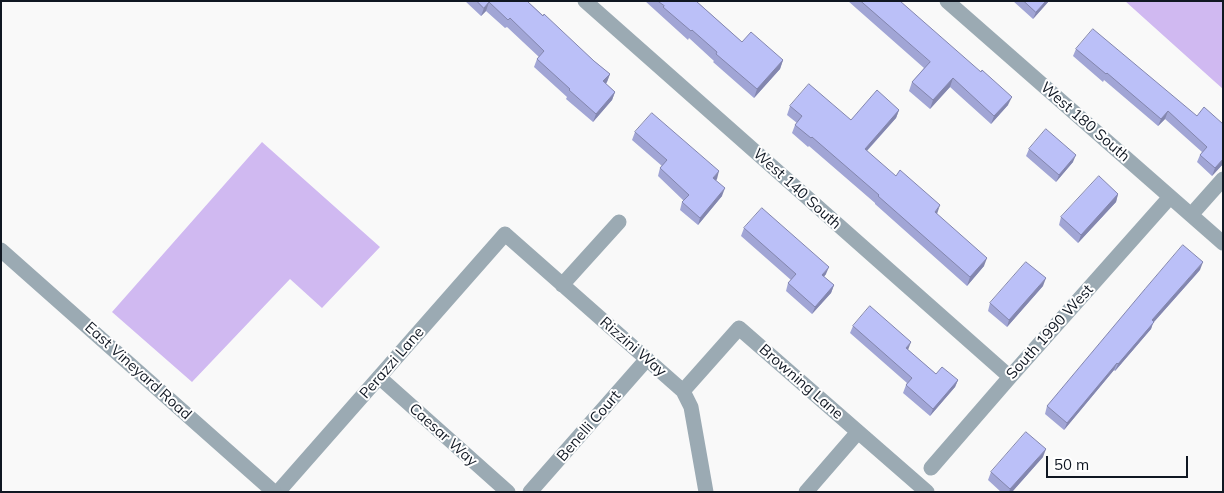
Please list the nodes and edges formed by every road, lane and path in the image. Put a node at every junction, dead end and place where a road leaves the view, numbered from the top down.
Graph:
1 (585, 1) edge
2 (947, 1) edge
3 (1223, 179) edge
4 (1170, 197) junction
5 (1191, 215) junction
6 (620, 222) dead end
7 (505, 234) joint
8 (1223, 243) edge
9 (1, 250) edge
10 (562, 285) junction
11 (647, 360) junction
12 (379, 377) junction
13 (1010, 377) junction
14 (683, 391) junction
15 (858, 432) junction
16 (931, 468) dead end
17 (274, 492) edge
18 (278, 492) edge
19 (508, 492) edge
20 (530, 492) edge
21 (706, 492) edge
22 (806, 492) edge
23 (927, 492) edge

1 - 13 street, West 140 South
2 - 4 street, West 180 South
3 - 5 street
4 - 5 street, West 180 South
4 - 13 street, South 1990 West
5 - 8 street, West 180 South
6 - 10 street
7 - 10 street, Rizzini Way
7 - 12 street, Perazzi Lane
9 - 17 street, East Vineyard Road
10 - 11 street, Rizzini Way
11 - 14 street, Rizzini Way
11 - 20 street, Benelli Court
12 - 18 street, Perazzi Lane
12 - 19 street, Caesar Way
13 - 16 street, South 1990 West
14 - 15 street, Browning Lane
14 - 21 street, Rizzini Way
15 - 22 street
15 - 23 street, Browning Lane

